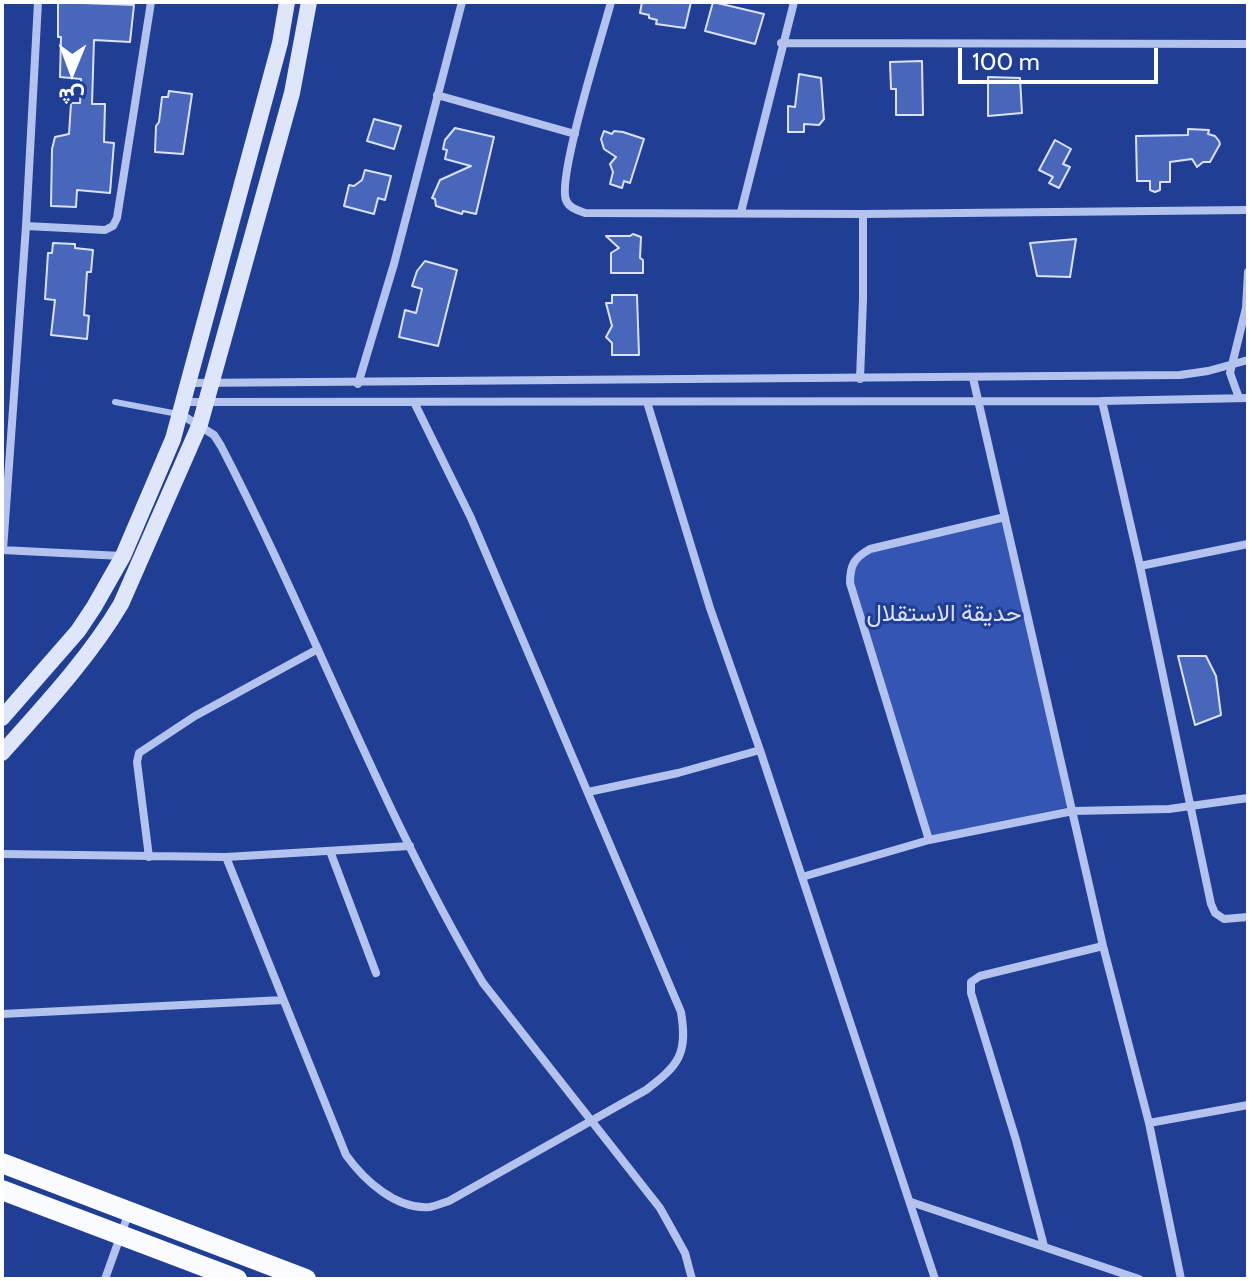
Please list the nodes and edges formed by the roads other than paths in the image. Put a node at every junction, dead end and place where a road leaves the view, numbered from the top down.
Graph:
1 (38, 2) edge
2 (151, 2) edge
3 (287, 2) edge
4 (309, 2) edge
5 (462, 2) edge
6 (611, 2) edge
7 (794, 2) edge
8 (781, 43) junction
9 (1248, 44) edge
10 (437, 95) junction
11 (575, 134) junction
12 (1248, 210) edge
13 (741, 212) junction
14 (863, 214) junction
15 (26, 226) junction
16 (1248, 272) edge
17 (1246, 308) junction
18 (1248, 322) edge
19 (1248, 360) edge
20 (1231, 364) junction
21 (973, 378) junction
22 (860, 379) junction
23 (189, 383) junction
24 (358, 384) junction
25 (211, 385) junction
26 (1244, 398) edge
27 (976, 401) junction
28 (1102, 401) junction
29 (115, 402) dead end
30 (206, 402) junction
31 (414, 402) junction
32 (647, 402) junction
33 (183, 408) junction
34 (200, 424) junction
35 (1005, 517) junction
36 (1248, 544) edge
37 (3, 550) edge
38 (123, 556) junction
39 (1140, 566) junction
40 (316, 650) junction
41 (2, 718) edge
42 (760, 750) junction
43 (2, 753) edge
44 (588, 792) junction
45 (1248, 798) edge
46 (1191, 807) junction
47 (1073, 811) junction
48 (929, 840) junction
49 (410, 846) junction
50 (330, 851) junction
51 (2, 854) edge
52 (149, 857) junction
53 (226, 857) junction
54 (802, 877) junction
55 (1248, 917) edge
56 (1103, 946) junction
57 (376, 973) dead end
58 (283, 1000) junction
59 (2, 1014) edge
60 (1248, 1105) edge
61 (591, 1122) junction
62 (1149, 1123) junction
63 (2, 1163) edge
64 (2, 1190) edge
65 (911, 1202) junction
66 (129, 1211) junction
67 (121, 1234) junction
68 (1044, 1246) junction
69 (105, 1279) edge
70 (237, 1279) edge
71 (306, 1279) edge
72 (692, 1279) edge
73 (935, 1279) edge
74 (1139, 1279) edge
75 (1181, 1279) edge

1 - 15 street
2 - 15 street
3 - 23 main road
4 - 25 main road
5 - 10 street
6 - 11 street
7 - 8 street
8 - 9 street
8 - 13 street
10 - 11 street
10 - 24 street
11 - 13 street
12 - 14 street
13 - 14 street
14 - 22 street
15 - 37 street
16 - 17 street
17 - 18 street
17 - 20 street
19 - 20 street
20 - 21 street
20 - 26 street
21 - 22 street
21 - 27 street
22 - 24 street
23 - 25 street
23 - 33 main road
24 - 25 street
25 - 30 main road
26 - 28 street
27 - 28 street
27 - 32 street
27 - 35 street
28 - 39 street
29 - 33 lane
30 - 31 street
30 - 33 street
30 - 34 main road
31 - 32 street
31 - 44 street
32 - 42 street
33 - 34 street
33 - 38 main road
34 - 40 street
34 - 43 main road
35 - 47 street
35 - 48 street
36 - 39 street
37 - 38 street
38 - 41 main road
39 - 46 street
40 - 49 street
40 - 52 street
42 - 44 street
42 - 54 street
44 - 61 street
45 - 46 street
46 - 47 street
46 - 55 street
47 - 48 street
47 - 56 street
48 - 54 street
49 - 50 street
49 - 61 street
50 - 53 street
50 - 57 street
51 - 52 street
52 - 53 street
53 - 58 street
54 - 65 street
56 - 62 street
56 - 68 street
58 - 59 street
58 - 61 street
60 - 62 street
61 - 72 street
62 - 75 street
63 - 66 main road
64 - 67 main road
65 - 68 street
65 - 73 street
66 - 67 street
66 - 71 main road
67 - 69 street
67 - 70 main road
68 - 74 street

